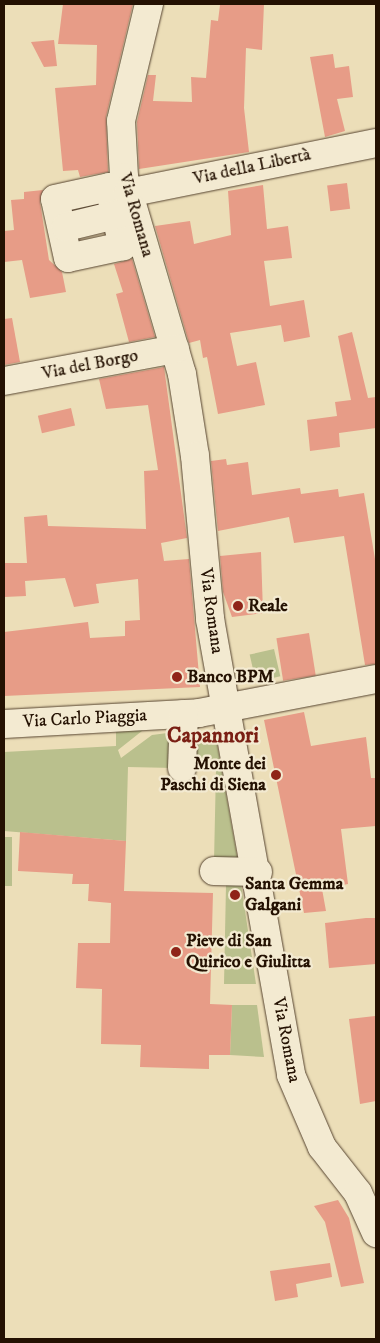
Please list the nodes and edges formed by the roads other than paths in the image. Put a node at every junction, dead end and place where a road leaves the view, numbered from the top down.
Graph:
1 (148, 4) edge
2 (376, 143) edge
3 (126, 206) junction
4 (66, 227) dead end
5 (175, 349) junction
6 (4, 381) edge
7 (376, 679) edge
8 (226, 709) junction
9 (184, 714) junction
10 (4, 724) edge
11 (182, 768) dead end
12 (214, 871) dead end
13 (258, 872) junction
14 (367, 1192) edge
15 (376, 1233) edge

1 - 3 street, Via Romana
2 - 3 street, Via della Libertà
3 - 4 street, Via della Libertà
3 - 5 street, Via Romana
5 - 6 street, Via del Borgo
5 - 8 street, Via Romana
7 - 8 street, Via Carlo Piaggia
8 - 9 street, Via Carlo Piaggia
8 - 13 street, Via Romana
9 - 10 street, Via Carlo Piaggia
9 - 11 street
12 - 13 street
13 - 14 street, Via Romana
14 - 15 street, Via Romana

